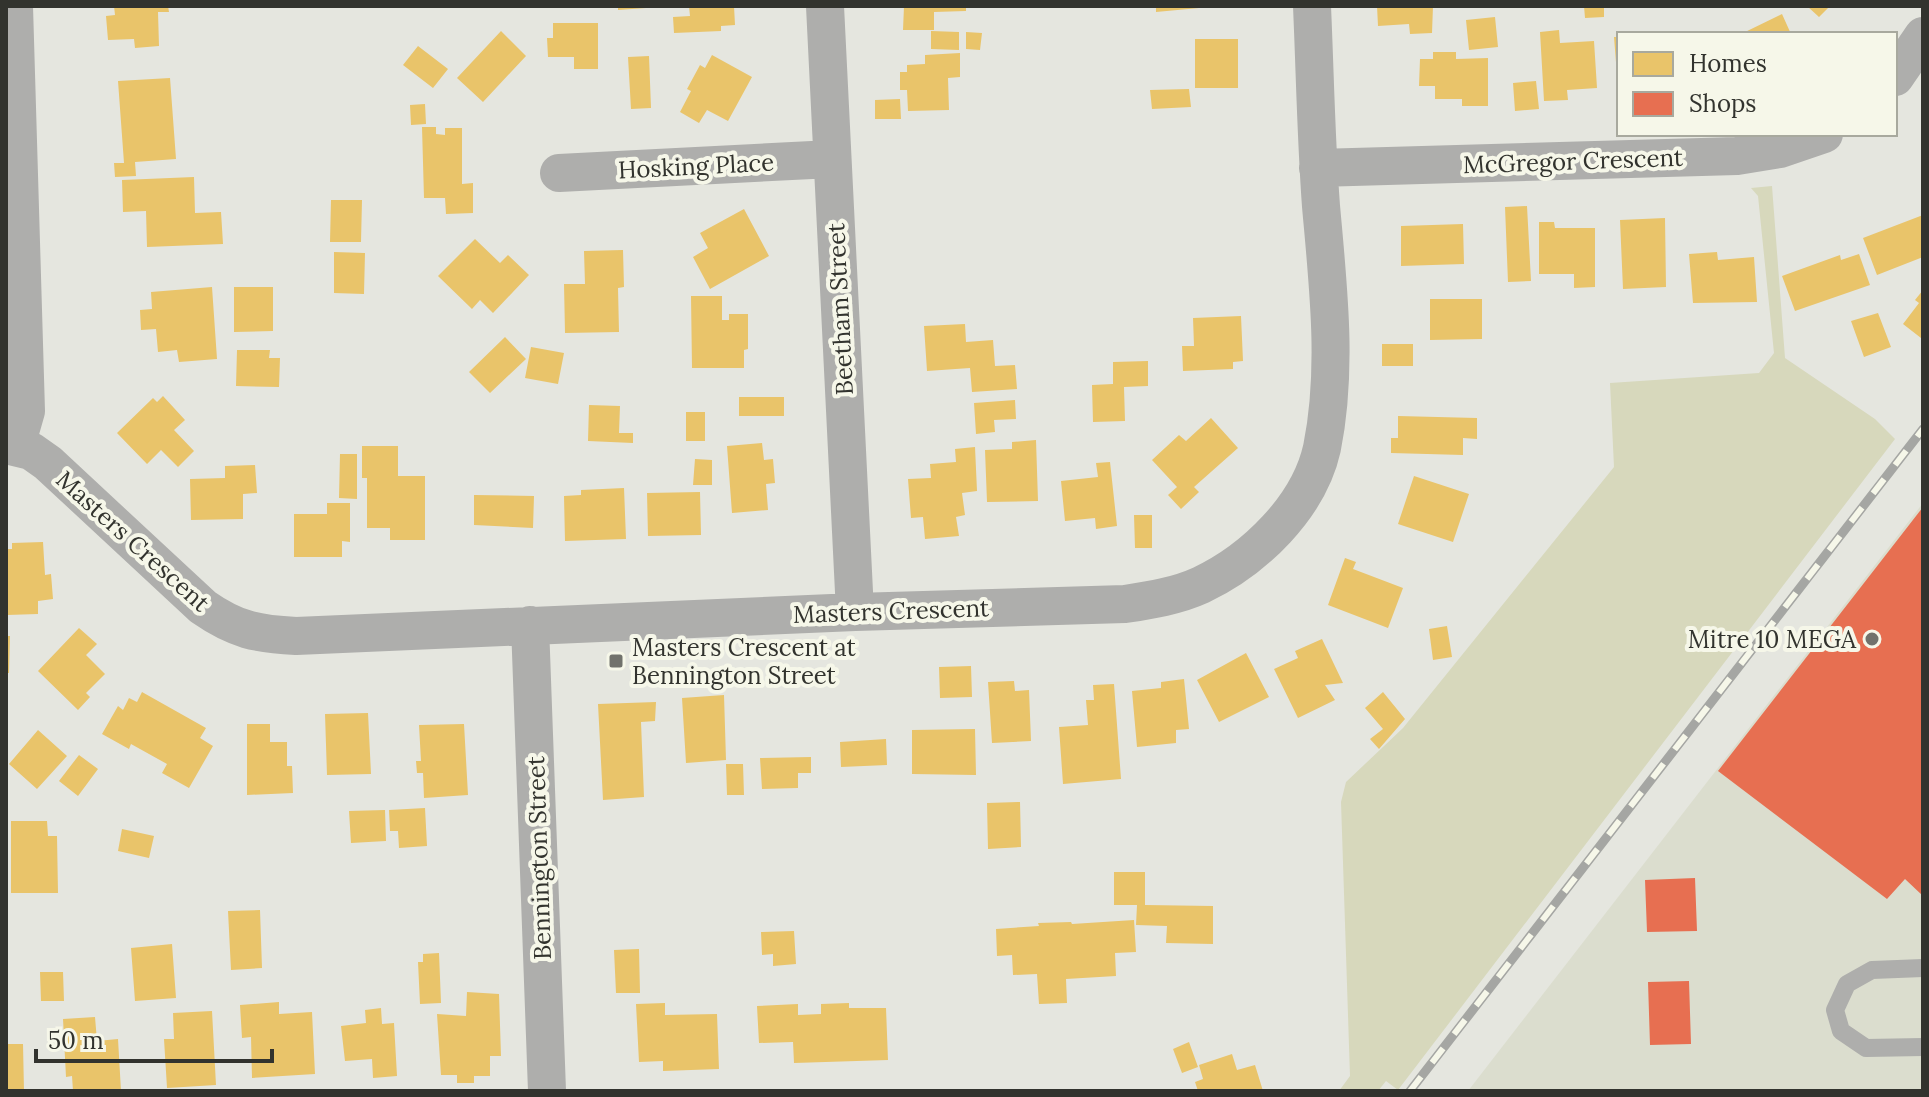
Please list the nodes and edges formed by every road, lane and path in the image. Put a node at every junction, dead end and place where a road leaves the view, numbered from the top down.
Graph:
1 (14, 6) edge
2 (825, 6) edge
3 (1312, 6) edge
4 (1923, 36) edge
5 (1897, 74) edge
6 (1818, 136) edge
7 (832, 159) junction
8 (1318, 168) junction
9 (559, 173) dead end
10 (11, 446) edge
11 (855, 612) junction
12 (530, 625) junction
13 (1923, 968) edge
14 (1923, 1047) edge
15 (547, 1091) edge

1 - 10 street
2 - 7 street, Beetham Street
3 - 8 street, Masters Crescent
4 - 5 street
6 - 8 street, McGregor Crescent
7 - 9 street, Hosking Place
7 - 11 street, Beetham Street
8 - 11 street, Masters Crescent
10 - 12 street, Masters Crescent
11 - 12 street, Masters Crescent
12 - 15 street, Bennington Street
13 - 14 lane

